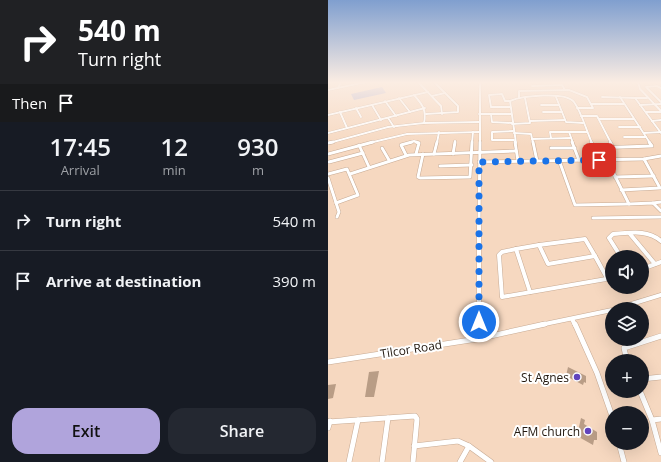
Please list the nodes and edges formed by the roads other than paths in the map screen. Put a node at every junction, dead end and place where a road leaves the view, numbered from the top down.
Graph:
1 (377, 104) edge
2 (387, 104) edge
3 (403, 104) edge
4 (421, 104) edge
5 (439, 104) edge
6 (456, 104) edge
7 (479, 104) edge
8 (490, 104) edge
9 (505, 104) edge
10 (526, 104) edge
11 (575, 104) edge
12 (591, 104) joint
13 (624, 104) joint
14 (654, 104) junction
15 (657, 104) edge
16 (372, 105) junction
17 (541, 105) dead end
18 (559, 105) joint
19 (640, 105) joint
20 (510, 106) joint
21 (504, 107) junction
22 (356, 108) junction
23 (425, 108) junction
24 (577, 108) junction
25 (340, 112) junction
26 (410, 112) junction
27 (543, 112) dead end
28 (562, 112) junction
29 (646, 112) junction
30 (661, 112) edge
31 (426, 114) junction
32 (442, 114) junction
33 (479, 114) junction
34 (491, 114) junction
35 (511, 114) junction
36 (328, 115) edge
37 (396, 116) junction
38 (580, 116) junction
39 (361, 117) dead end
40 (388, 118) junction
41 (599, 119) junction
42 (634, 119) junction
43 (381, 120) junction
44 (565, 120) junction
45 (652, 120) junction
46 (661, 120) edge
47 (530, 121) junction
48 (479, 122) junction
49 (424, 123) junction
50 (448, 123) junction
51 (512, 123) junction
52 (583, 123) junction
53 (406, 125) junction
54 (394, 127) junction
55 (640, 127) junction
56 (347, 128) junction
57 (618, 128) dead end
58 (660, 129) edge
59 (439, 132) junction
60 (446, 132) junction
61 (473, 132) junction
62 (479, 132) junction
63 (513, 132) junction
64 (569, 132) junction
65 (587, 132) junction
66 (661, 132) edge
67 (328, 133) edge
68 (644, 133) junction
69 (407, 134) junction
70 (624, 137) dead end
71 (646, 137) junction
72 (551, 138) junction
73 (571, 138) junction
74 (532, 139) junction
75 (455, 140) dead end
76 (514, 140) junction
77 (333, 141) junction
78 (328, 143) edge
79 (359, 145) junction
80 (613, 147) junction
81 (382, 148) dead end
82 (551, 148) dead end
83 (574, 148) junction
84 (594, 148) junction
85 (337, 151) junction
86 (516, 151) junction
87 (363, 153) junction
88 (472, 153) junction
89 (479, 153) junction
90 (328, 154) edge
91 (416, 154) junction
92 (423, 154) junction
93 (434, 154) junction
94 (453, 154) junction
95 (406, 155) junction
96 (660, 157) edge
97 (644, 158) junction
98 (389, 160) junction
99 (559, 160) junction
100 (579, 160) junction
101 (599, 160) junction
102 (607, 160) junction
103 (518, 161) junction
104 (537, 161) junction
105 (329, 162) dead end
106 (479, 162) junction
107 (472, 165) junction
108 (440, 166) dead end
109 (369, 167) junction
110 (328, 174) edge
111 (350, 174) junction
112 (654, 176) junction
113 (615, 177) junction
114 (328, 179) edge
115 (330, 190) edge
116 (621, 190) junction
117 (661, 202) edge
118 (336, 203) junction
119 (653, 203) junction
120 (628, 204) junction
121 (661, 211) edge
122 (337, 217) dead end
123 (661, 217) edge
124 (594, 218) dead end
125 (630, 234) junction
126 (661, 241) edge
127 (539, 244) junction
128 (516, 249) junction
129 (617, 250) edge
130 (596, 256) junction
131 (661, 262) edge
132 (655, 264) junction
133 (649, 266) edge
134 (605, 270) edge
135 (605, 279) edge
136 (530, 292) junction
137 (661, 295) edge
138 (638, 302) edge
139 (605, 312) edge
140 (572, 319) junction
141 (661, 336) edge
142 (477, 339) junction
143 (625, 354) edge
144 (328, 362) edge
145 (661, 377) edge
146 (649, 378) edge
147 (643, 398) edge
148 (608, 406) edge
149 (388, 418) junction
150 (661, 419) edge
151 (358, 420) junction
152 (652, 420) junction
153 (329, 421) edge
154 (328, 428) edge
155 (414, 446) junction
156 (469, 446) junction
157 (621, 450) edge
158 (661, 453) edge
159 (349, 462) edge
160 (382, 462) edge
161 (413, 462) edge
162 (460, 462) edge
163 (491, 462) edge
164 (624, 462) edge

1 - 16 street
2 - 37 street
3 - 26 street
4 - 23 street
5 - 32 street
6 - 32 street
7 - 33 street
8 - 21 street
9 - 21 street
10 - 47 street
11 - 24 street
12 - 13 street
12 - 24 street
13 - 42 street
14 - 15 street
14 - 19 street
14 - 30 street
16 - 22 street
16 - 43 street
17 - 18 street
18 - 28 street
19 - 29 street
20 - 21 street
20 - 35 street
22 - 25 street
22 - 39 street
23 - 26 street
23 - 31 street
24 - 38 street
25 - 36 street
25 - 56 street
26 - 37 street
27 - 28 street
28 - 44 street
29 - 30 street
29 - 45 street
31 - 32 street
31 - 49 street
33 - 34 street
33 - 48 street
34 - 35 street
34 - 51 street
35 - 51 street
37 - 40 street
38 - 41 street
38 - 52 street
40 - 43 street
40 - 54 street
41 - 42 street
41 - 80 street
42 - 55 street
43 - 56 street
44 - 47 street
44 - 52 street
45 - 46 street
45 - 58 street
47 - 51 street
48 - 50 street
48 - 62 street
49 - 50 street
49 - 53 street
50 - 60 street
51 - 63 street
52 - 65 street
53 - 54 street
53 - 69 street
54 - 77 street
55 - 57 street
55 - 68 street
56 - 67 street
58 - 66 street
59 - 60 street
59 - 69 street
59 - 93 street
60 - 61 street
61 - 62 street
61 - 88 street
62 - 89 street
63 - 74 street
63 - 76 street
63 - 76 street
64 - 65 street
64 - 72 street
64 - 73 street
65 - 84 street
66 - 68 street
68 - 71 street
69 - 79 street
70 - 71 street
71 - 80 street
72 - 73 street
72 - 74 street
73 - 83 street
74 - 104 street
75 - 94 street
76 - 86 street
77 - 78 street
77 - 85 street
79 - 85 street
79 - 87 street
80 - 84 street
81 - 98 street
82 - 83 street
83 - 100 street
84 - 101 street
85 - 90 street
86 - 89 street
86 - 103 street
87 - 105 street
87 - 109 street
88 - 89 street
88 - 94 street
88 - 107 street
89 - 106 street
91 - 92 street
91 - 95 street
91 - 95 street
92 - 93 street
92 - 107 street
93 - 94 street
95 - 98 street
96 - 97 street
97 - 102 street
97 - 112 street
98 - 109 street
99 - 100 street
99 - 104 street
99 - 120 street
100 - 101 street
101 - 102 street
102 - 113 street
103 - 104 street
103 - 106 street
106 - 142 street
107 - 108 street
109 - 111 street
110 - 111 street
111 - 118 street
112 - 113 street
112 - 116 street
113 - 116 street
114 - 115 street
115 - 118 street
116 - 120 street
117 - 119 street
118 - 122 street
119 - 120 street
119 - 121 street
123 - 124 street
125 - 126 street
125 - 129 street
125 - 132 street
127 - 128 street
127 - 130 street
127 - 130 street
128 - 136 street
128 - 136 street
130 - 134 street
131 - 132 street
132 - 133 street
135 - 136 street
137 - 138 street
139 - 140 street, Tilcor Road
140 - 142 street, Tilcor Road
140 - 148 street
141 - 143 street
142 - 144 street, Tilcor Road
145 - 146 street
147 - 152 street
149 - 151 street
149 - 155 street
149 - 160 street
150 - 152 street
151 - 153 street
151 - 159 street
152 - 158 street
153 - 154 street
155 - 156 street
155 - 161 street
156 - 162 street
156 - 163 street
157 - 164 street

